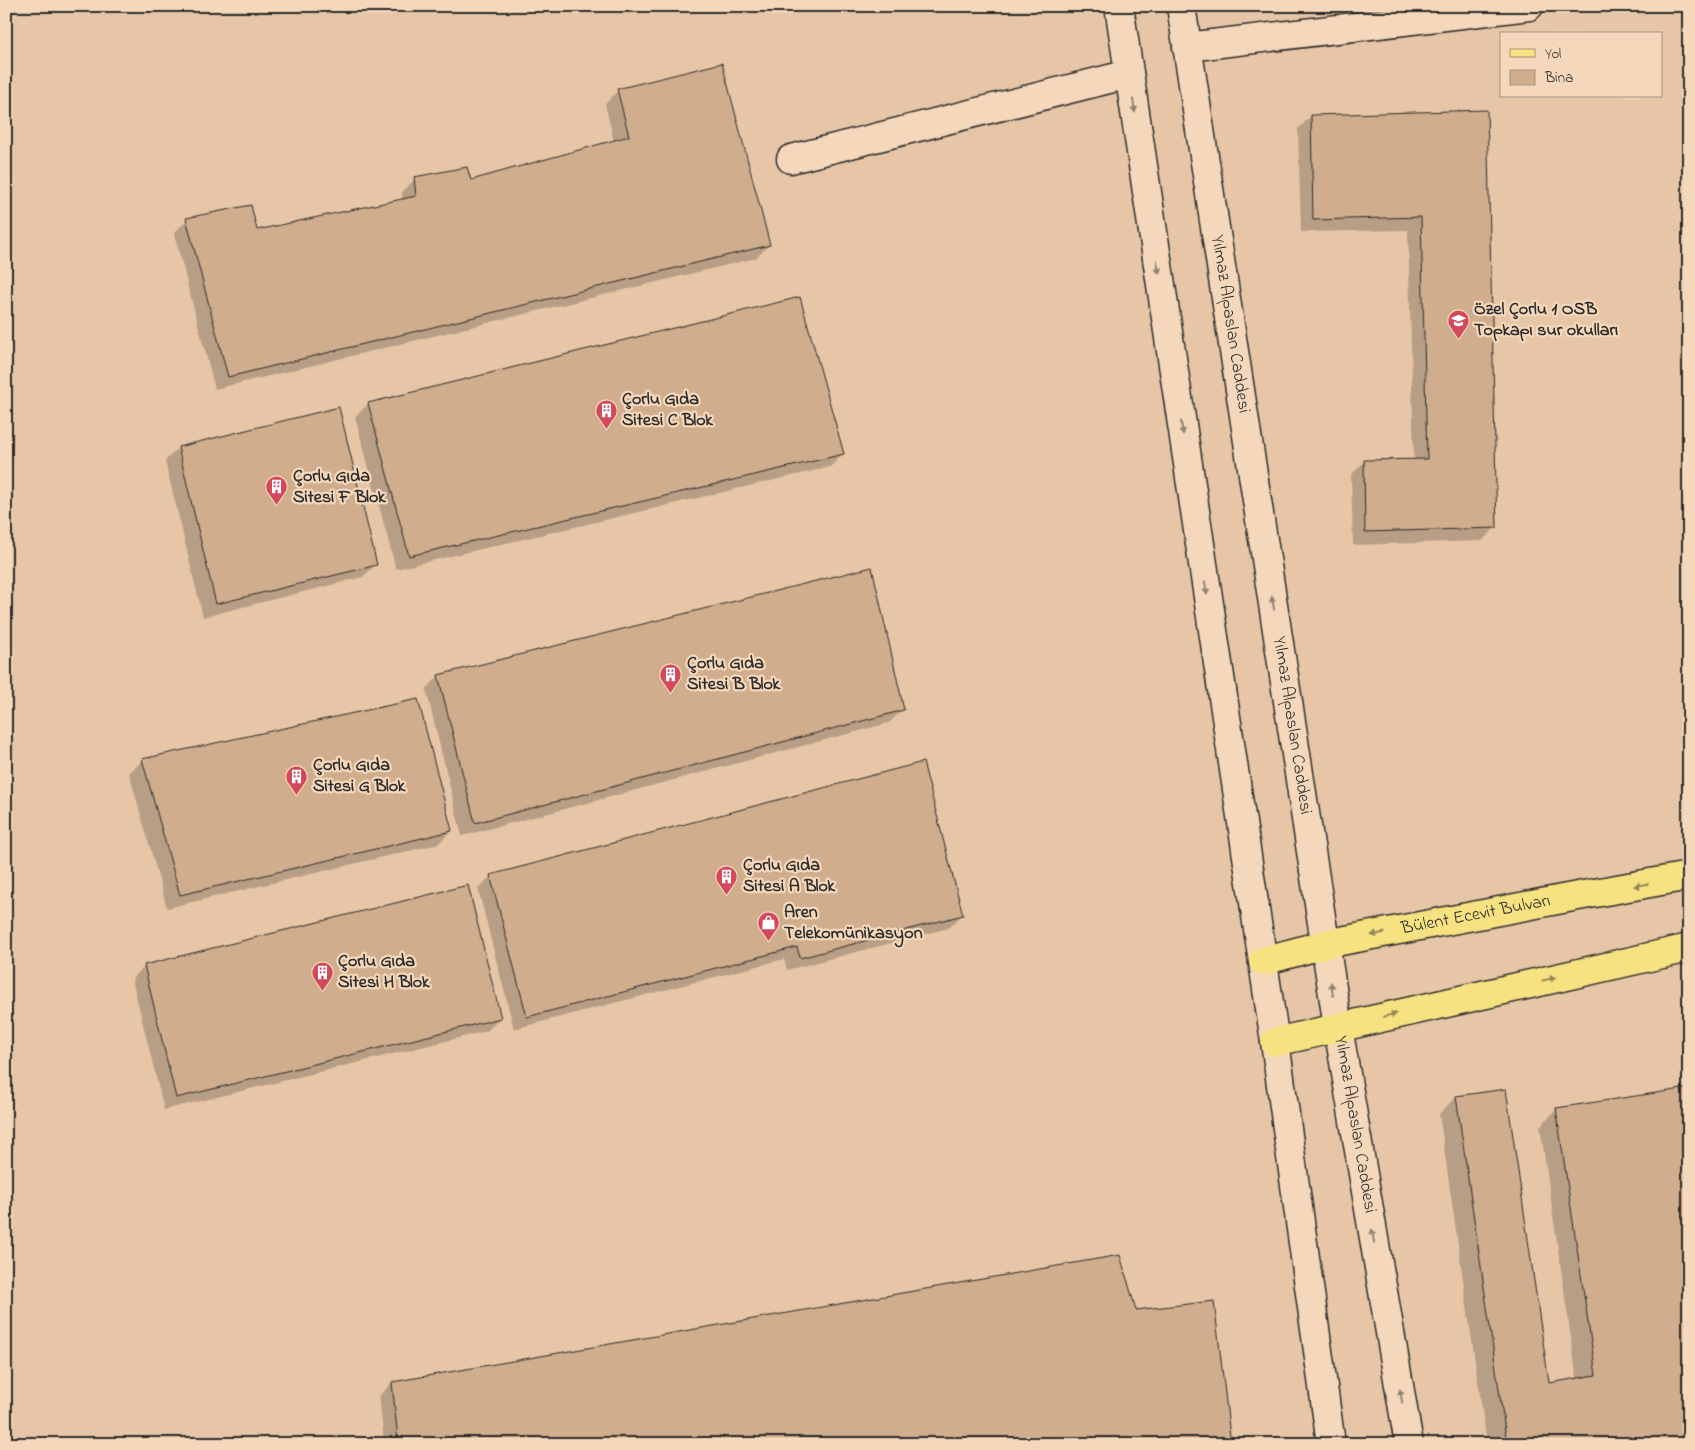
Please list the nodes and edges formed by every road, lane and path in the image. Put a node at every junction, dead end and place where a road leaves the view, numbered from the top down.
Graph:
1 (1118, 6) edge
2 (1181, 6) edge
3 (1529, 6) edge
4 (1187, 47) junction
5 (1129, 74) junction
6 (791, 159) dead end
7 (1689, 876) edge
8 (1325, 944) junction
9 (1689, 948) edge
10 (1263, 961) junction
11 (1338, 1027) junction
12 (1275, 1042) junction
13 (1331, 1444) edge
14 (1409, 1444) edge

1 - 5 main road
2 - 4 main road, Yılmaz Alpaslan Caddesi
3 - 4 main road
8 -> 4 main road, Yılmaz Alpaslan Caddesi
5 - 6 main road
5 -> 10 main road
7 -> 8 main road, Bülent Ecevit Bulvarı
8 - 10 main road, Bülent Ecevit Bulvarı
11 -> 8 main road, Yılmaz Alpaslan Caddesi
11 -> 9 main road
10 - 12 main road
11 - 12 main road
14 -> 11 main road, Yılmaz Alpaslan Caddesi
12 - 13 main road

